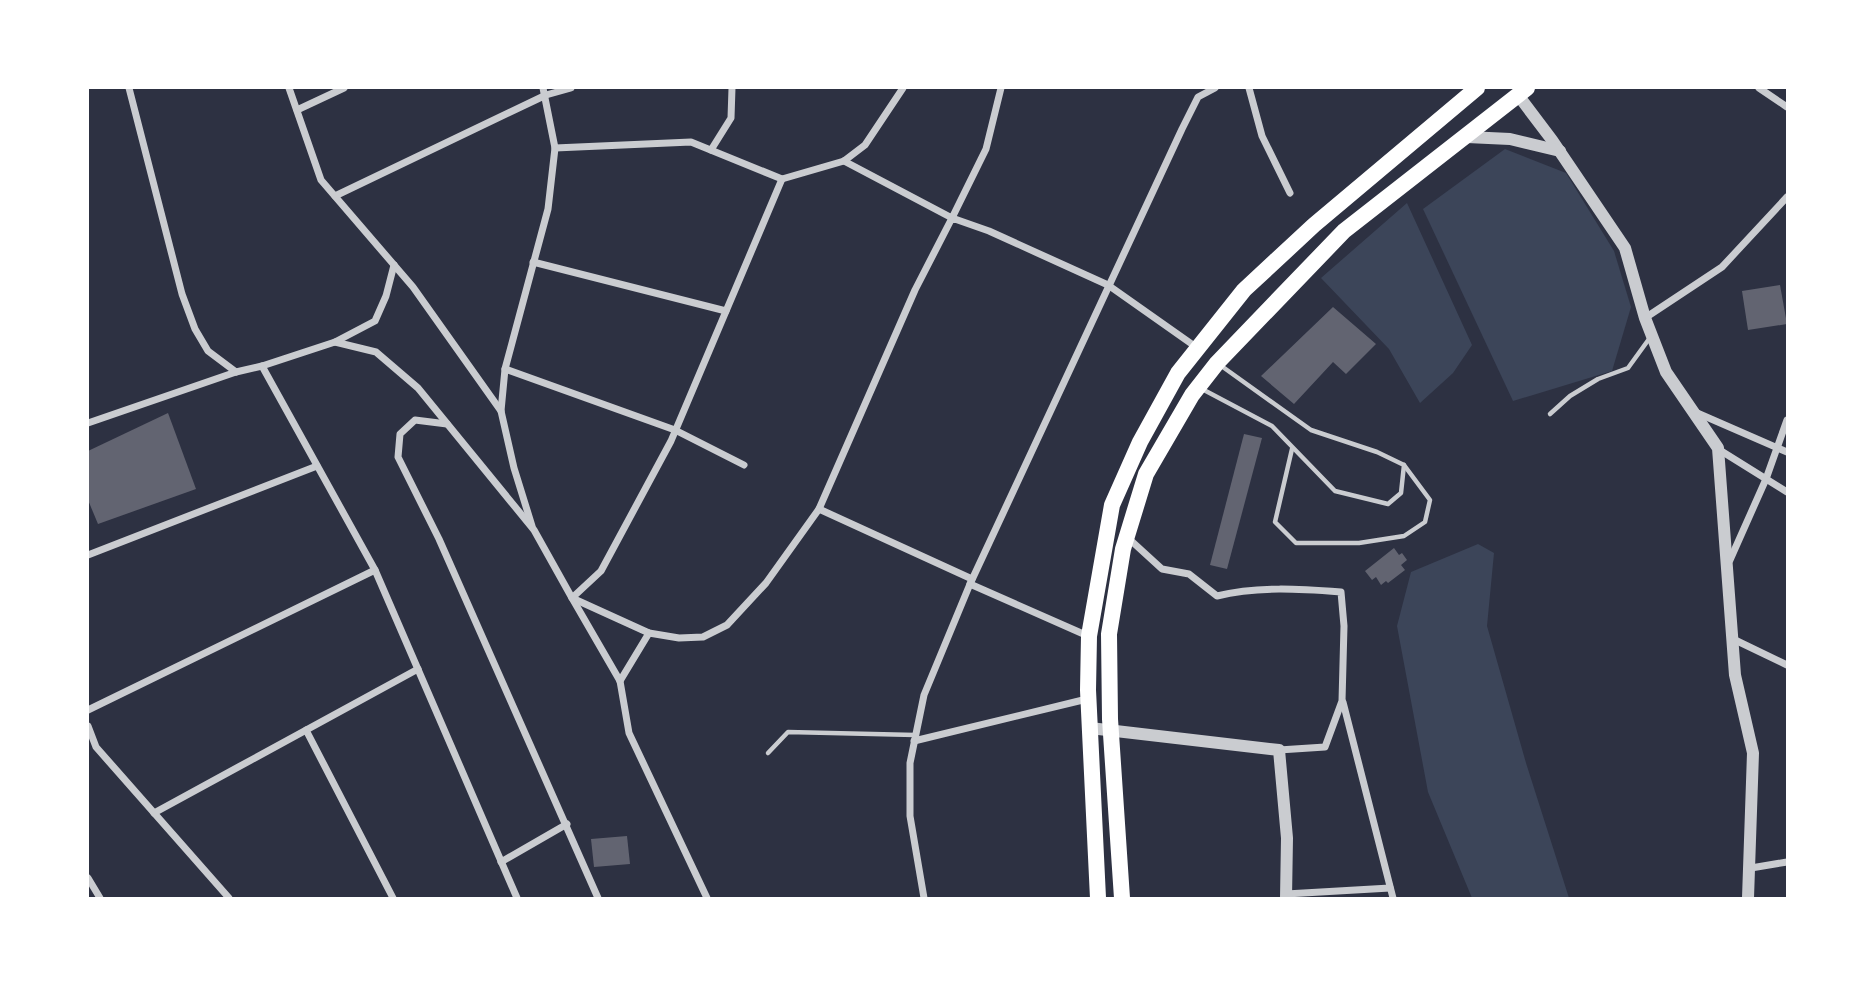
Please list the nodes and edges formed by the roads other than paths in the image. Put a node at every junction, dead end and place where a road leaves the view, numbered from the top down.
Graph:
1 (129, 88) edge
2 (289, 88) edge
3 (344, 88) edge
4 (571, 88) edge
5 (732, 88) edge
6 (903, 88) edge
7 (1001, 88) edge
8 (1215, 88) edge
9 (1249, 88) edge
10 (1477, 88) edge
11 (1765, 89) edge
12 (544, 91) edge
13 (1523, 91) edge
14 (1787, 107) edge
15 (297, 110) junction
16 (1467, 137) junction
17 (555, 148) junction
18 (711, 150) junction
19 (1560, 151) junction
20 (844, 161) junction
21 (782, 179) junction
22 (1290, 193) dead end
23 (335, 196) junction
24 (1787, 197) edge
25 (952, 218) junction
26 (533, 262) junction
27 (394, 265) junction
28 (1108, 285) junction
29 (726, 312) junction
30 (1645, 318) junction
31 (1652, 336) junction
32 (335, 342) junction
33 (1196, 347) junction
34 (1217, 363) junction
35 (262, 366) junction
36 (505, 369) junction
37 (236, 372) junction
38 (1178, 373) junction
39 (1199, 388) junction
40 (1692, 410) junction
41 (501, 411) junction
42 (1550, 414) dead end
43 (1787, 420) edge
44 (88, 423) edge
45 (448, 425) junction
46 (676, 430) junction
47 (1778, 446) junction
48 (1293, 448) junction
49 (1718, 448) junction
50 (1787, 452) edge
51 (744, 465) dead end
52 (317, 466) junction
53 (1404, 466) junction
54 (1766, 479) junction
55 (1787, 492) edge
56 (819, 509) junction
57 (534, 530) junction
58 (1127, 537) junction
59 (88, 555) edge
60 (1726, 567) junction
61 (375, 570) junction
62 (971, 582) junction
63 (572, 598) junction
64 (649, 633) junction
65 (1089, 636) junction
66 (1733, 639) junction
67 (1787, 665) edge
68 (418, 669) junction
69 (620, 681) junction
70 (1088, 699) junction
71 (1342, 701) junction
72 (88, 710) edge
73 (88, 726) edge
74 (1090, 728) junction
75 (306, 730) junction
76 (1111, 731) junction
77 (915, 738) junction
78 (1279, 750) junction
79 (768, 754) dead end
80 (154, 813) junction
81 (567, 824) junction
82 (501, 862) junction
83 (1787, 862) edge
84 (1751, 868) junction
85 (88, 878) edge
86 (1390, 888) junction
87 (1286, 896) edge
88 (100, 898) edge
89 (229, 898) edge
90 (393, 898) edge
91 (517, 898) edge
92 (598, 898) edge
93 (707, 898) edge
94 (922, 898) edge
95 (1098, 898) edge
96 (1122, 898) edge
97 (1393, 898) edge
98 (1748, 898) edge

1 - 37 street
2 - 15 street
3 - 15 street
4 - 12 street
5 - 18 street
6 - 20 street
7 - 25 street
8 - 28 street
9 - 22 street
10 - 33 highway
11 - 14 street
12 - 17 street
12 - 23 street
13 - 16 highway
13 - 19 street
15 - 23 street
16 - 19 street
16 - 34 highway
17 - 18 street
17 - 26 street
18 - 21 street
19 - 30 street
20 - 21 street
20 - 25 street
21 - 29 street
23 - 27 street
24 - 30 street
25 - 28 street
25 - 56 street
26 - 29 street
26 - 36 street
27 - 32 street
27 - 41 street
28 - 33 street
28 - 62 street
29 - 46 street
30 - 31 street
31 - 40 street
31 - 42 lane
32 - 35 street
32 - 45 street
33 - 34 lane
33 - 38 highway
34 - 39 highway
34 - 53 lane
35 - 37 street
35 - 52 street
36 - 41 street
36 - 46 street
37 - 44 street
38 - 39 lane
38 - 65 highway
39 - 48 lane
39 - 58 highway
40 - 47 street
40 - 49 street
41 - 57 street
43 - 47 street
45 - 57 street
45 - 81 street
46 - 51 street
46 - 63 street
47 - 50 street
47 - 54 street
48 - 53 lane
48 - 53 lane
49 - 54 street
49 - 60 street
52 - 59 street
52 - 61 street
54 - 55 street
54 - 60 street
56 - 62 street
56 - 64 street
57 - 63 street
58 - 71 street
58 - 76 highway
60 - 66 street
61 - 68 street
61 - 72 street
62 - 65 street
62 - 77 street
63 - 64 street
63 - 69 street
64 - 69 street
65 - 70 highway
66 - 67 street
66 - 84 street
68 - 75 street
68 - 82 street
69 - 93 street
70 - 74 highway
70 - 77 street
71 - 78 street
71 - 86 street
73 - 80 street
74 - 76 street
74 - 95 highway
75 - 80 street
75 - 90 street
76 - 78 street
76 - 96 highway
77 - 79 lane
77 - 94 street
78 - 87 street
80 - 89 street
81 - 82 street
81 - 92 street
82 - 91 street
83 - 84 street
84 - 98 street
85 - 88 street
86 - 87 street
86 - 97 street

